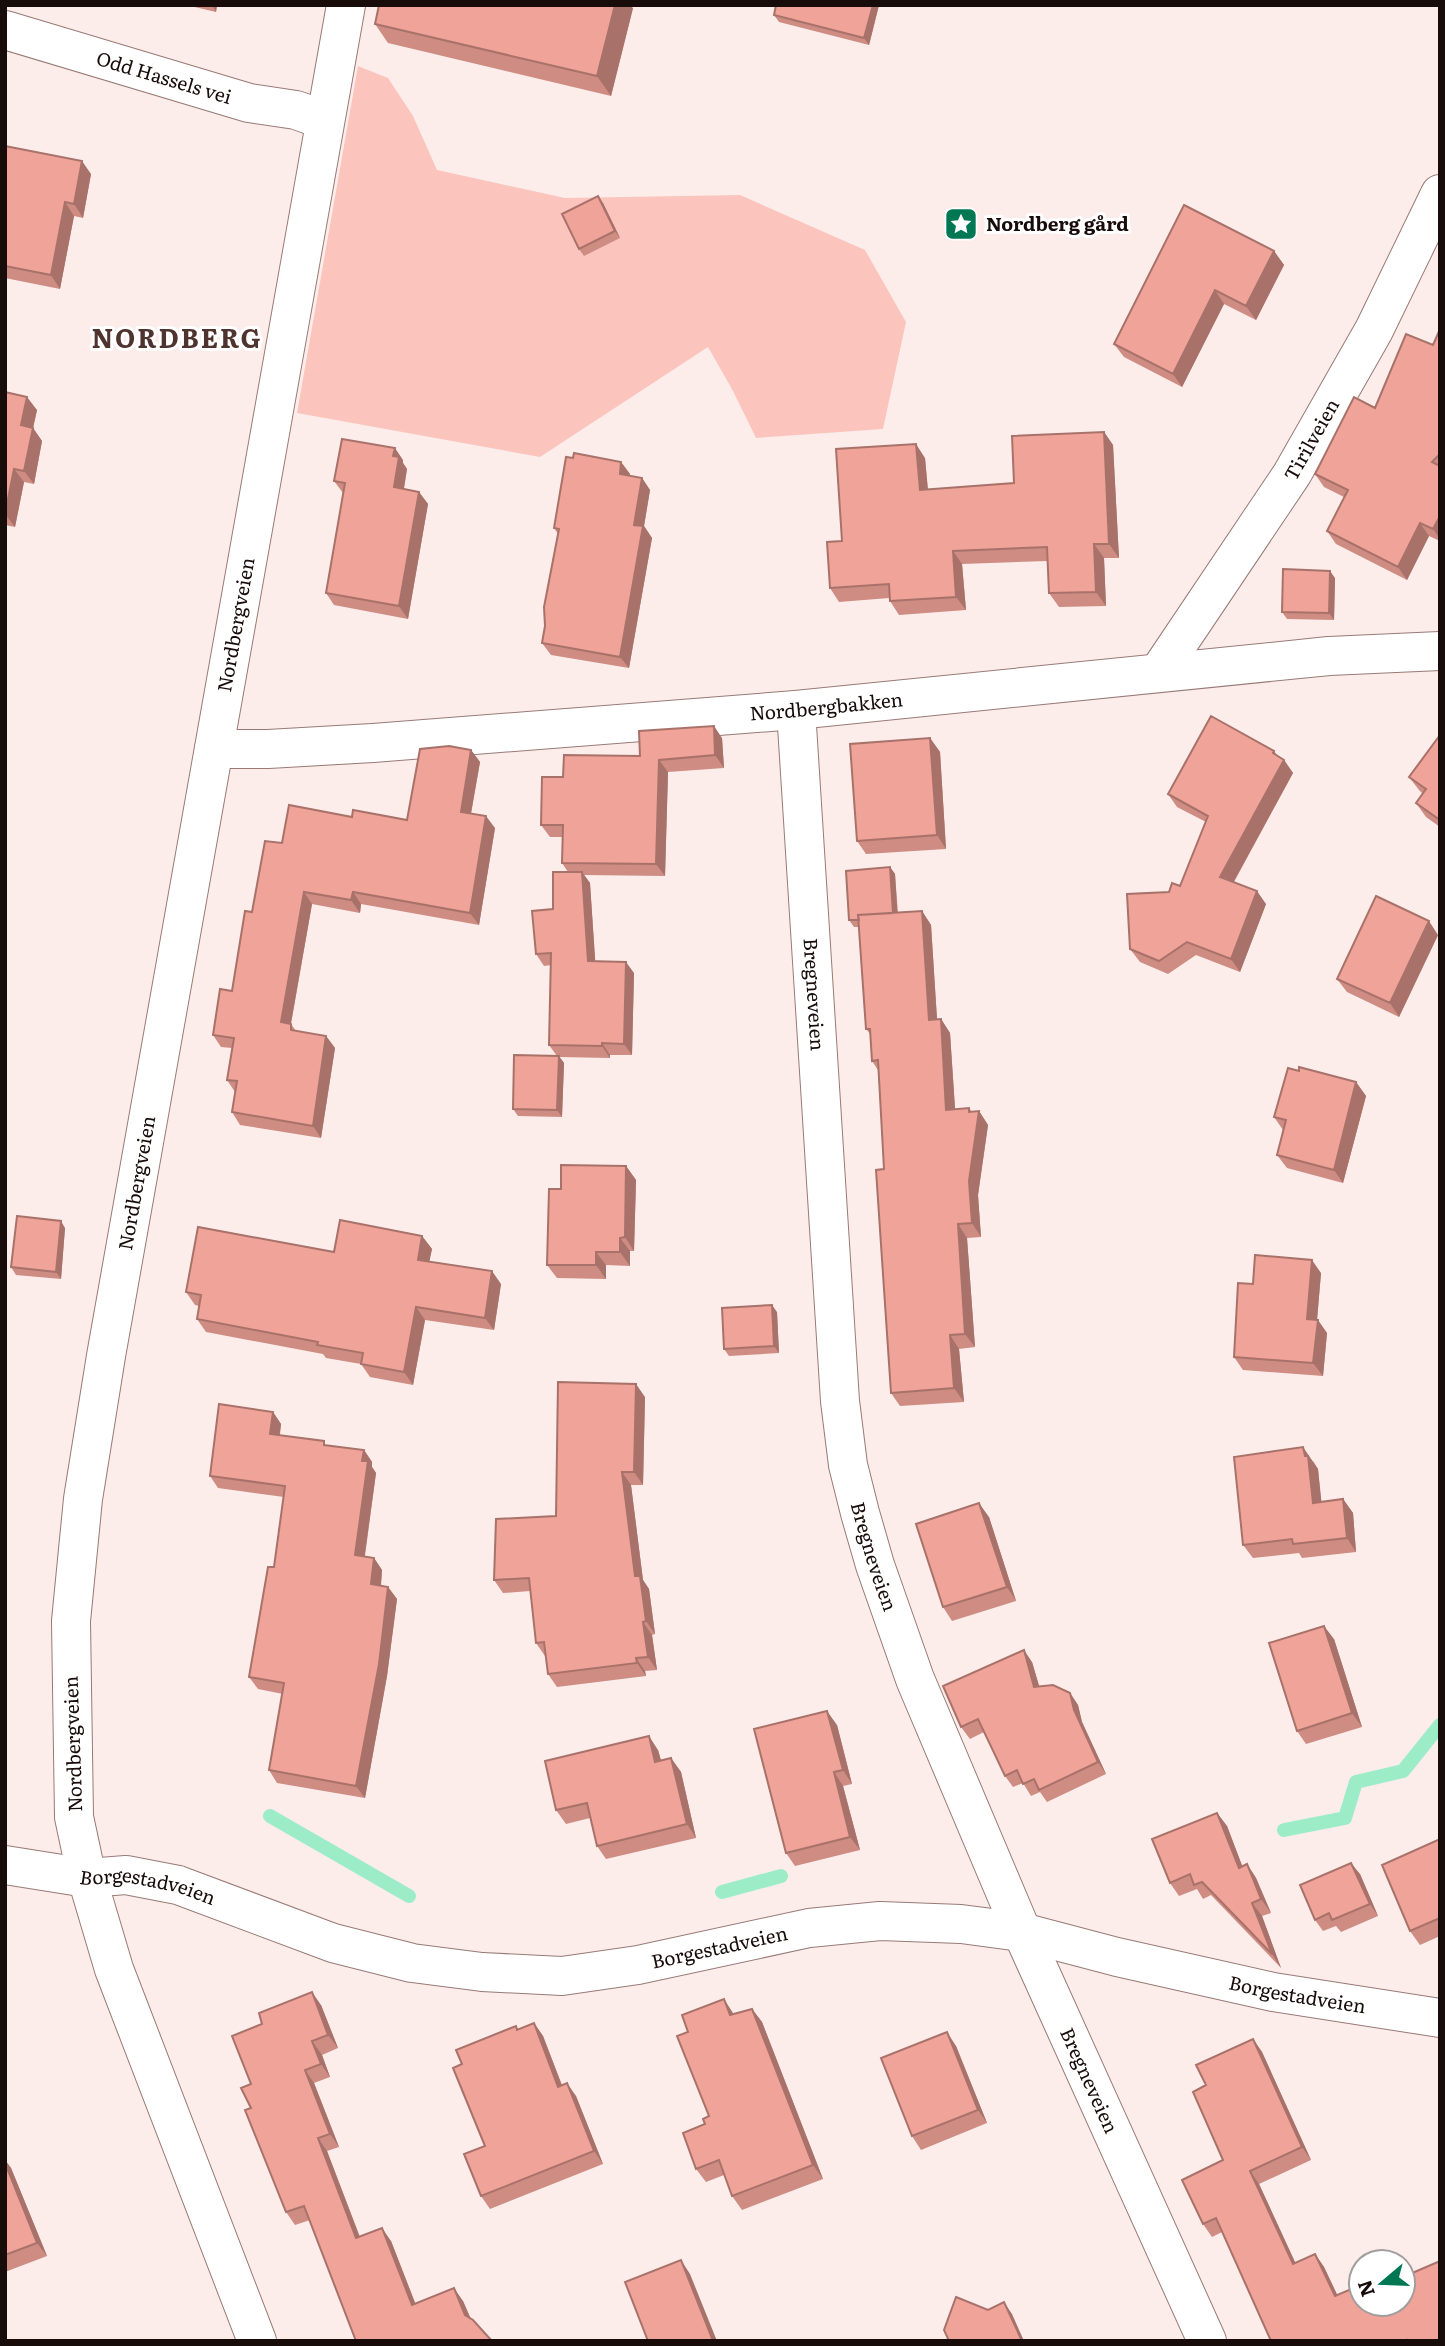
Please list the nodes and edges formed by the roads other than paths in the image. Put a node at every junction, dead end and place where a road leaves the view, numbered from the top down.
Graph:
1 (346, 5) edge
2 (5, 30) edge
3 (324, 120) junction
4 (1440, 194) edge
5 (1440, 651) edge
6 (1159, 672) junction
7 (796, 710) junction
8 (214, 749) junction
9 (5, 1865) edge
10 (87, 1878) junction
11 (1022, 1933) junction
12 (1440, 2018) edge
13 (257, 2341) edge
14 (1207, 2341) edge

1 - 3 street, Nordbergveien
2 - 3 street, Odd Hassels vei
3 - 8 street, Nordbergveien
4 - 6 street, Tirilveien
5 - 6 street, Nordbergbakken
6 - 7 street, Nordbergbakken
7 - 8 street, Nordbergbakken
7 - 11 street, Bregneveien
8 - 10 street, Nordbergveien
9 - 10 street, Borgestadveien
10 - 11 street, Borgestadveien
10 - 13 street, Nordbergveien
11 - 12 street, Borgestadveien
11 - 14 street, Bregneveien

